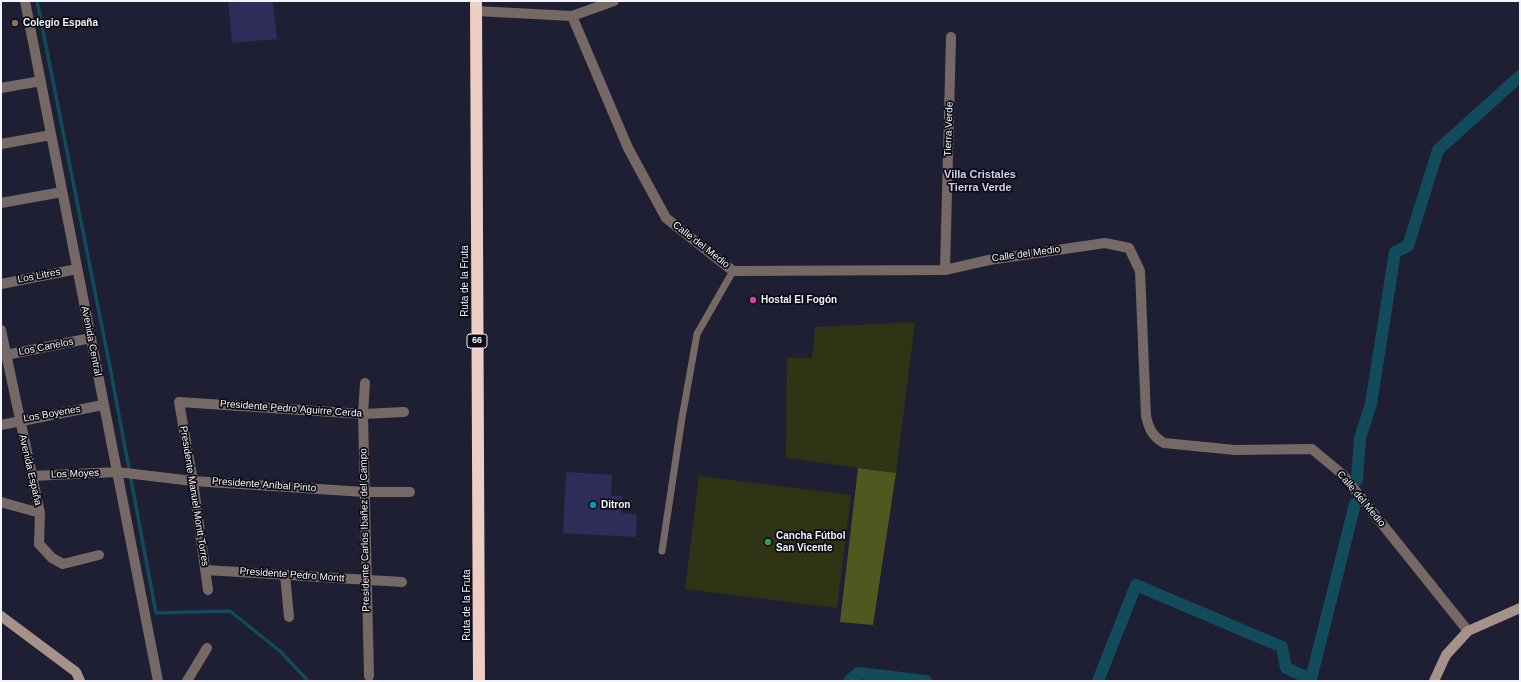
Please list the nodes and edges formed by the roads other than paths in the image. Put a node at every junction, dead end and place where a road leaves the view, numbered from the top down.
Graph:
1 (25, 1) edge
2 (614, 1) edge
3 (476, 6) edge
4 (572, 16) junction
5 (951, 36) dead end
6 (41, 81) junction
7 (1, 88) edge
8 (51, 135) junction
9 (1, 144) edge
10 (62, 192) junction
11 (1, 203) edge
12 (77, 269) junction
13 (945, 270) junction
14 (733, 271) junction
15 (1, 284) edge
16 (1, 330) edge
17 (91, 338) junction
18 (3, 356) edge
19 (365, 383) dead end
20 (179, 402) joint
21 (104, 405) junction
22 (404, 412) dead end
23 (363, 414) junction
24 (19, 421) junction
25 (1, 424) edge
26 (125, 473) junction
27 (32, 476) junction
28 (193, 481) junction
29 (365, 492) junction
30 (410, 492) dead end
31 (1, 502) edge
32 (40, 513) junction
33 (662, 551) dead end
34 (99, 555) dead end
35 (206, 570) junction
36 (285, 575) junction
37 (366, 580) junction
38 (402, 582) dead end
39 (208, 590) dead end
40 (1520, 608) edge
41 (1, 616) edge
42 (288, 617) dead end
43 (1468, 631) junction
44 (207, 648) dead end
45 (369, 676) dead end
46 (80, 681) edge
47 (158, 681) edge
48 (187, 681) edge
49 (480, 681) edge
50 (1434, 681) edge

1 - 6 street, Avenida Central
2 - 4 street
3 - 4 street
3 - 49 highway, Ruta de la Fruta / 66
4 - 14 street, Calle del Medio
5 - 13 street, Tierra Verde
6 - 7 street
6 - 8 street, Avenida Central
8 - 9 street
8 - 10 street, Avenida Central
10 - 11 street
10 - 12 street, Avenida Central
12 - 15 street, Los Litres
12 - 17 street, Avenida Central
13 - 14 street, Calle del Medio
13 - 43 street, Calle del Medio
14 - 33 lane
16 - 18 street, Avenida España
17 - 18 street, Los Canelos
17 - 21 street, Avenida Central
18 - 24 street, Avenida España
19 - 23 street, Presidente Carlos Ibañez del Campo
20 - 23 street, Presidente Pedro Aguirre Cerda
20 - 28 street, Presidente Manuel Montt Torres
21 - 24 street, Los Boyenes
21 - 26 street, Avenida Central
22 - 23 street, Presidente Pedro Aguirre Cerda
23 - 29 street, Presidente Carlos Ibañez del Campo
24 - 25 street, Los Boyenes
24 - 27 street, Avenida España
26 - 27 street, Los Moyes
26 - 28 street, Presidente Aníbal Pinto
26 - 47 street, Avenida Central
27 - 32 street, Avenida España
28 - 29 street, Presidente Aníbal Pinto
28 - 35 street, Presidente Manuel Montt Torres
29 - 30 street, Presidente Aníbal Pinto
29 - 37 street, Presidente Carlos Ibañez del Campo
31 - 32 street
32 - 34 street, Avenida España
35 - 36 street, Presidente Pedro Montt
35 - 39 street, Presidente Manuel Montt Torres
36 - 37 street, Presidente Pedro Montt
36 - 42 street
37 - 38 street, Presidente Pedro Montt
37 - 45 street, Presidente Carlos Ibañez del Campo
40 - 43 street
41 - 46 street
43 - 50 street
44 - 48 street

